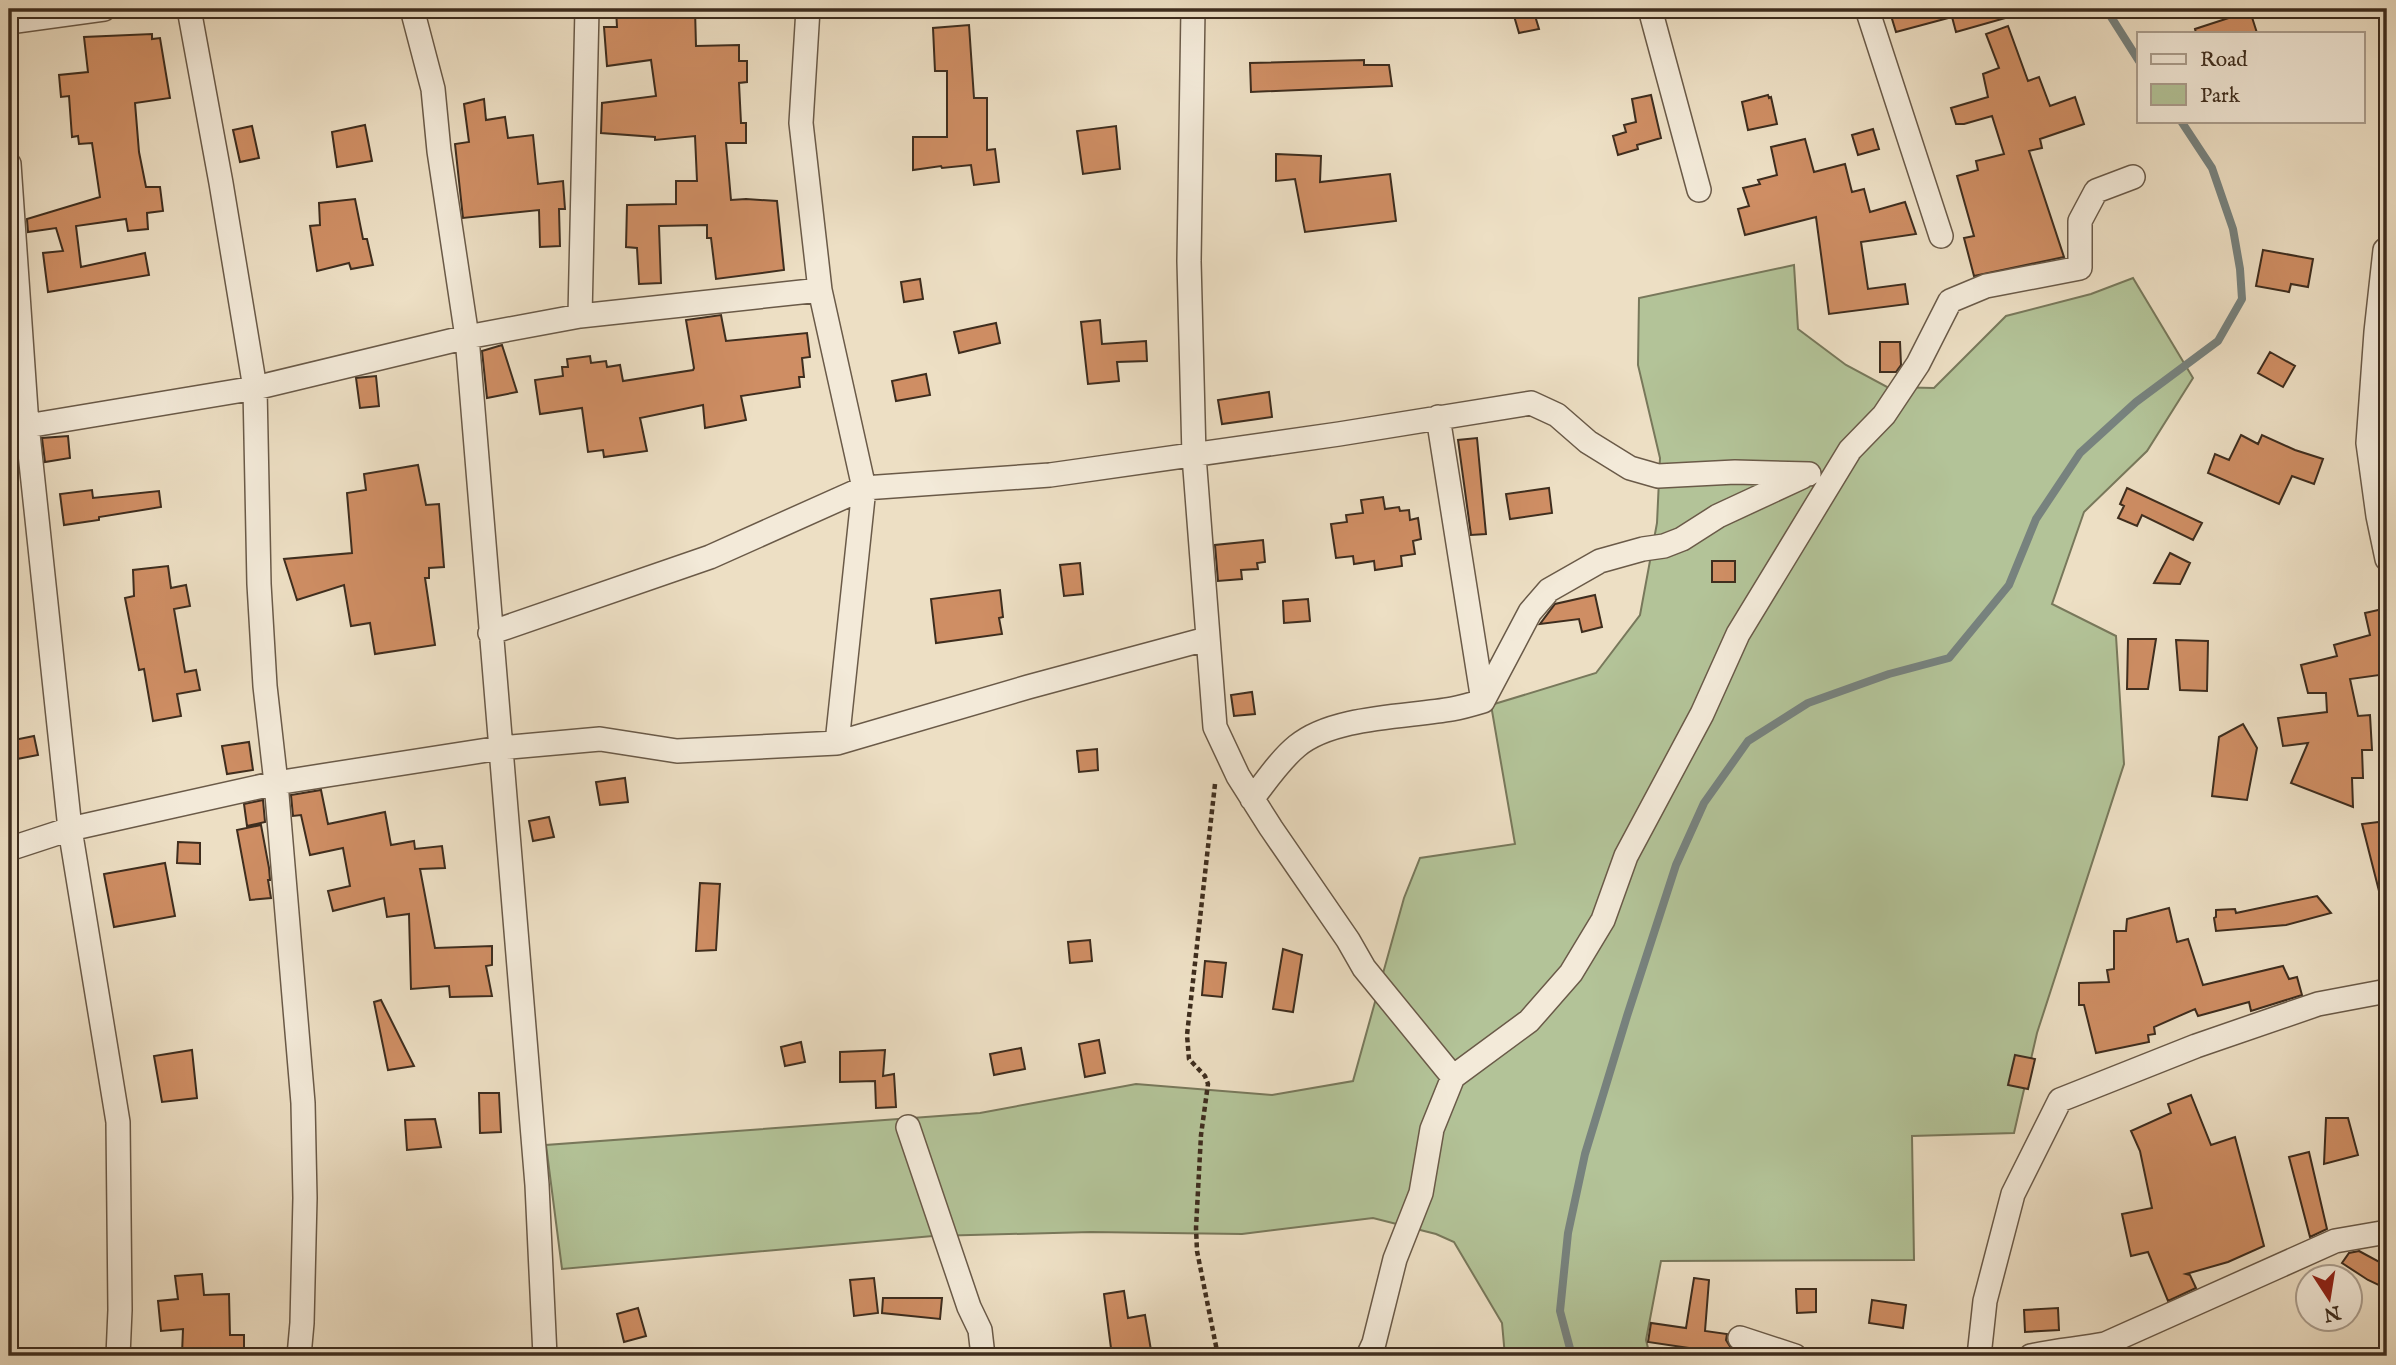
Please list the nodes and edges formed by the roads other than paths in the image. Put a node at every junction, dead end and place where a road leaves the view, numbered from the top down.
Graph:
1 (104, 9) edge
2 (189, 9) edge
3 (412, 9) edge
4 (587, 9) edge
5 (808, 9) edge
6 (1193, 9) edge
7 (1650, 9) edge
8 (1867, 9) edge
9 (9, 22) edge
10 (9, 164) edge
11 (2133, 177) dead end
12 (1699, 190) dead end
13 (1941, 236) dead end
14 (2387, 250) edge
15 (820, 290) junction
16 (580, 316) junction
17 (467, 337) junction
18 (255, 388) junction
19 (1438, 417) junction
20 (18, 427) edge
21 (1850, 450) junction
22 (1194, 456) junction
23 (1808, 474) junction
24 (864, 488) junction
25 (2387, 559) edge
26 (490, 633) junction
27 (1206, 639) junction
28 (1483, 701) junction
29 (837, 743) junction
30 (500, 748) junction
31 (276, 782) junction
32 (1252, 799) junction
33 (70, 829) junction
34 (9, 849) edge
35 (2387, 991) edge
36 (1453, 1077) junction
37 (908, 1127) dead end
38 (2387, 1232) edge
39 (1740, 1338) dead end
40 (118, 1356) edge
41 (299, 1356) edge
42 (545, 1356) edge
43 (983, 1356) edge
44 (1368, 1356) edge
45 (1795, 1356) edge
46 (1979, 1356) edge
47 (2031, 1356) edge

1 - 9 street
2 - 18 street
3 - 17 street
4 - 16 street
5 - 15 street
6 - 22 street
7 - 12 street
8 - 13 street
10 - 20 street
11 - 21 street
14 - 25 street
15 - 16 street
15 - 24 street
16 - 17 street
17 - 18 street
17 - 26 street
18 - 20 street
18 - 31 street
19 - 22 street
19 - 23 street
19 - 28 street
20 - 33 street
21 - 23 street
21 - 36 street
22 - 24 street
22 - 27 street
23 - 28 street
24 - 26 street
24 - 29 street
26 - 30 street
27 - 29 street
27 - 32 street
28 - 32 street
29 - 30 street
30 - 31 street
30 - 42 street
31 - 33 street
31 - 41 street
32 - 36 street
33 - 34 street
33 - 40 street
35 - 46 street
36 - 44 street
37 - 43 street
38 - 47 street
39 - 45 street

